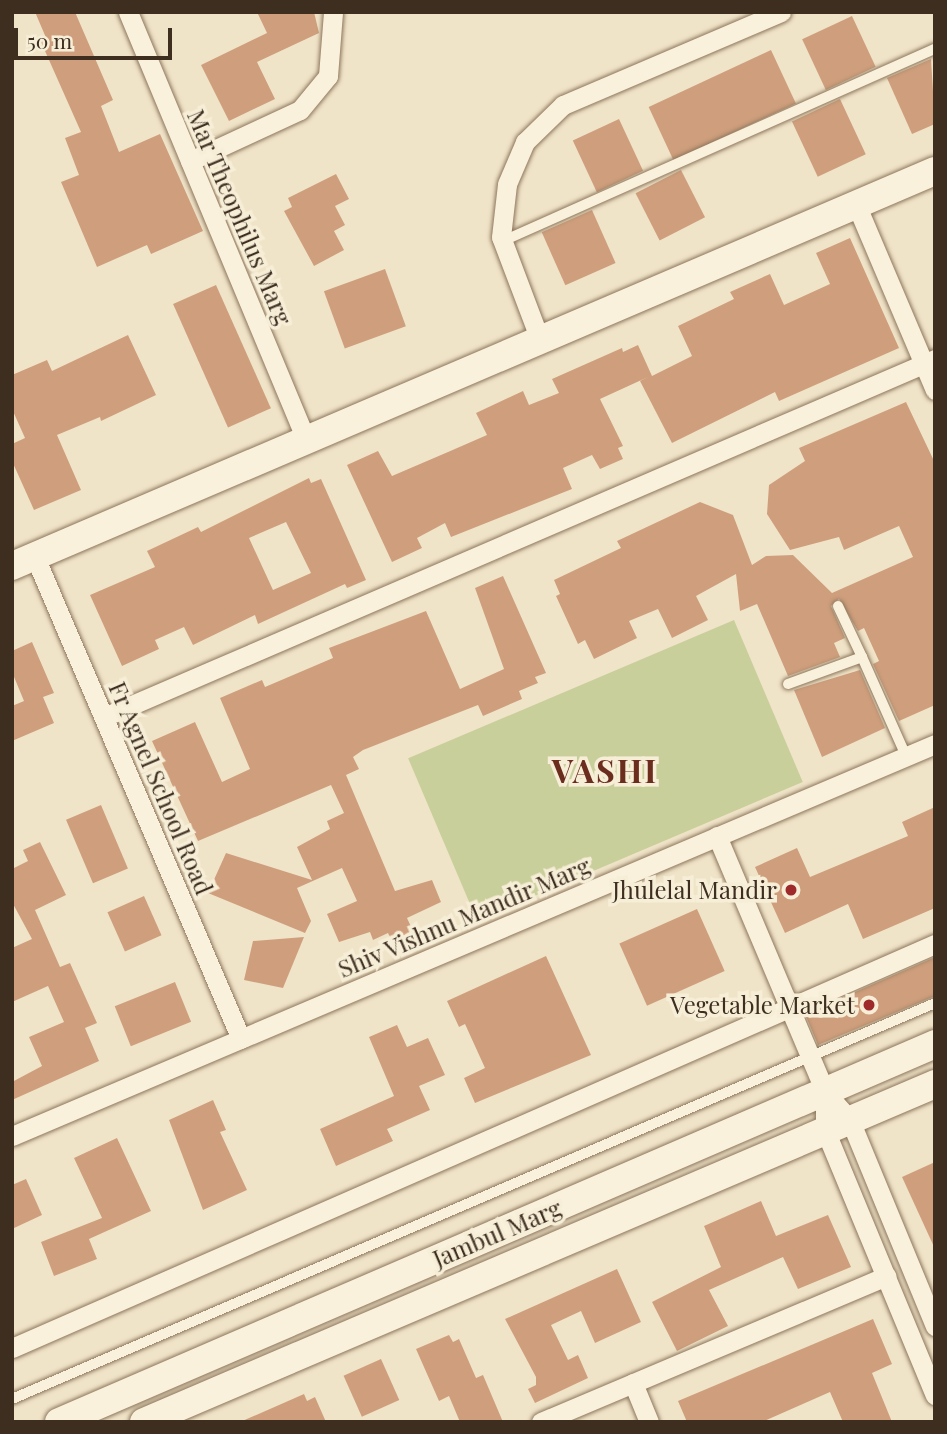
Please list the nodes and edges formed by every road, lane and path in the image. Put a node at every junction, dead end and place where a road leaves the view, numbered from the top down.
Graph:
1 (128, 12) edge
2 (333, 12) edge
3 (781, 12) edge
4 (935, 49) edge
5 (190, 160) junction
6 (935, 171) edge
7 (856, 204) junction
8 (503, 241) junction
9 (540, 340) junction
10 (929, 361) edge
11 (935, 390) edge
12 (306, 440) junction
13 (24, 561) edge
14 (838, 606) dead end
15 (862, 657) junction
16 (789, 684) dead end
17 (104, 718) junction
18 (935, 744) edge
19 (906, 756) junction
20 (718, 836) junction
21 (935, 944) edge
22 (935, 1003) edge
23 (789, 1006) junction
24 (241, 1039) junction
25 (935, 1044) edge
26 (810, 1056) junction
27 (935, 1084) edge
28 (825, 1092) junction
29 (838, 1125) junction
30 (12, 1136) edge
31 (886, 1276) junction
32 (935, 1326) edge
33 (12, 1348) edge
34 (633, 1383) junction
35 (935, 1395) edge
36 (12, 1399) edge
37 (58, 1422) edge
38 (144, 1422) edge
39 (541, 1422) edge
40 (649, 1422) edge

1 - 5 street, Mar Theophilus Marg
2 - 5 street
3 - 8 street
4 - 8 lane
5 - 12 street, Mar Theophilus Marg
6 - 7 main road
7 - 9 main road
7 - 10 street
8 - 9 street
9 - 12 main road
10 - 11 street
10 - 17 street
12 - 13 main road
13 - 17 street, Fr Agnel School Road
14 - 15 lane
15 - 16 lane
15 - 19 lane
17 - 24 street, Fr Agnel School Road
18 - 19 street, Shiv Vishnu Mandir Marg
19 - 20 street, Shiv Vishnu Mandir Marg
20 - 23 street
20 - 24 street, Shiv Vishnu Mandir Marg
21 - 23 street
22 - 26 lane
23 - 26 street
23 - 33 street
24 - 30 street, Shiv Vishnu Mandir Marg
25 - 28 main road, Jambul Marg
26 - 28 street
26 - 36 lane
27 - 29 main road, Jambul Marg
28 - 29 street
28 - 37 main road, Jambul Marg
29 - 31 street
29 - 32 street
29 - 38 main road, Jambul Marg
31 - 34 street
31 - 35 street
34 - 39 street
34 - 40 street

